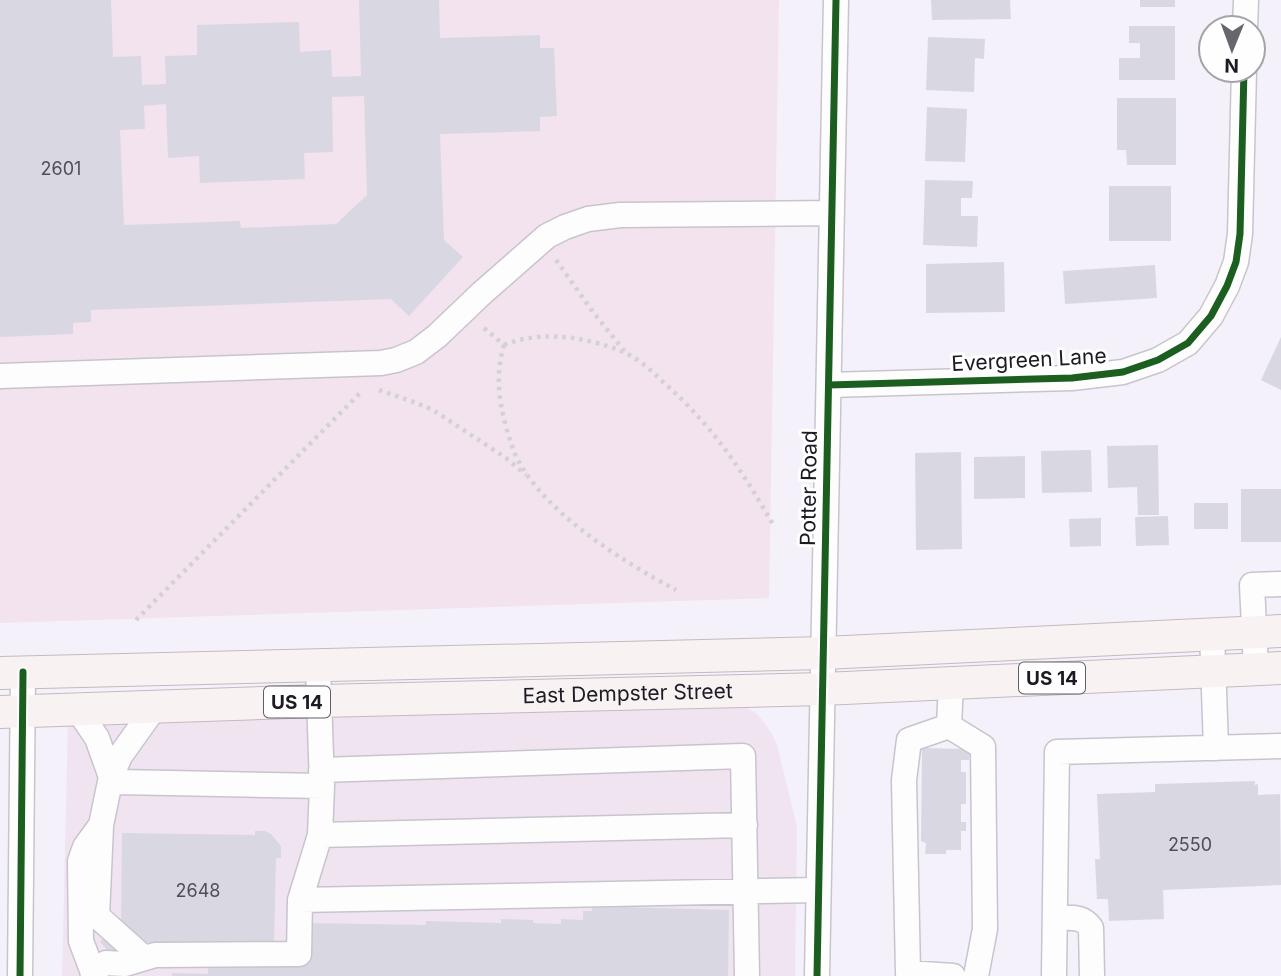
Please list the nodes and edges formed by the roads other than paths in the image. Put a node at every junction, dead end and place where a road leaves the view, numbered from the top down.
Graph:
1 (836, 0) edge
2 (1244, 84) edge
3 (832, 213) junction
4 (0, 376) edge
5 (829, 385) junction
6 (1281, 584) edge
7 (1268, 631) edge
8 (1212, 633) junction
9 (824, 653) junction
10 (318, 666) junction
11 (1268, 669) edge
12 (1213, 671) junction
13 (11, 672) edge
14 (951, 683) junction
15 (823, 689) junction
16 (319, 701) junction
17 (155, 707) junction
18 (78, 710) junction
19 (11, 712) edge
20 (949, 726) junction
21 (1281, 746) edge
22 (1216, 748) junction
23 (111, 777) junction
24 (321, 778) junction
25 (101, 825) junction
26 (745, 825) junction
27 (320, 835) junction
28 (818, 890) junction
29 (746, 891) junction
30 (300, 900) junction
31 (1055, 918) junction
32 (144, 958) junction
33 (93, 973) edge
34 (20, 976) edge
35 (747, 976) edge
36 (817, 976) edge
37 (953, 976) edge
38 (976, 976) edge
39 (1054, 976) edge
40 (1092, 976) edge

1 - 3 street, Potter Road
2 - 5 street, Evergreen Lane
3 - 4 street
3 - 5 street, Potter Road
5 - 9 street, Potter Road
6 - 7 street, East Dempster Street
7 - 8 main road, East Dempster Street / US 14
7 - 11 street, East Dempster Street
8 - 9 main road, East Dempster Street / US 14
8 - 12 street
9 - 10 main road, East Dempster Street / US 14
9 - 15 street, Potter Road
10 - 13 main road, East Dempster Street / US 14
10 - 16 street
11 - 12 main road, East Dempster Street / US 14
12 - 14 main road, East Dempster Street / US 14
12 - 22 street
13 - 19 street
14 - 15 main road, East Dempster Street / US 14
14 - 20 street
15 - 16 main road, East Dempster Street / US 14
15 - 28 street, Potter Road
16 - 17 main road, East Dempster Street / US 14
16 - 24 street
17 - 18 main road, East Dempster Street / US 14
17 - 23 street
18 - 19 main road, East Dempster Street / US 14
18 - 23 street
19 - 34 street
20 - 37 street
20 - 38 street
21 - 22 street
22 - 31 street
23 - 24 street
23 - 25 street
24 - 26 street
24 - 27 street
25 - 32 street
25 - 33 street
26 - 27 street
26 - 29 street
27 - 30 street
28 - 29 street
28 - 36 street, Potter Road
29 - 30 street
29 - 35 street
30 - 32 street
31 - 39 street
31 - 40 street
32 - 33 street

